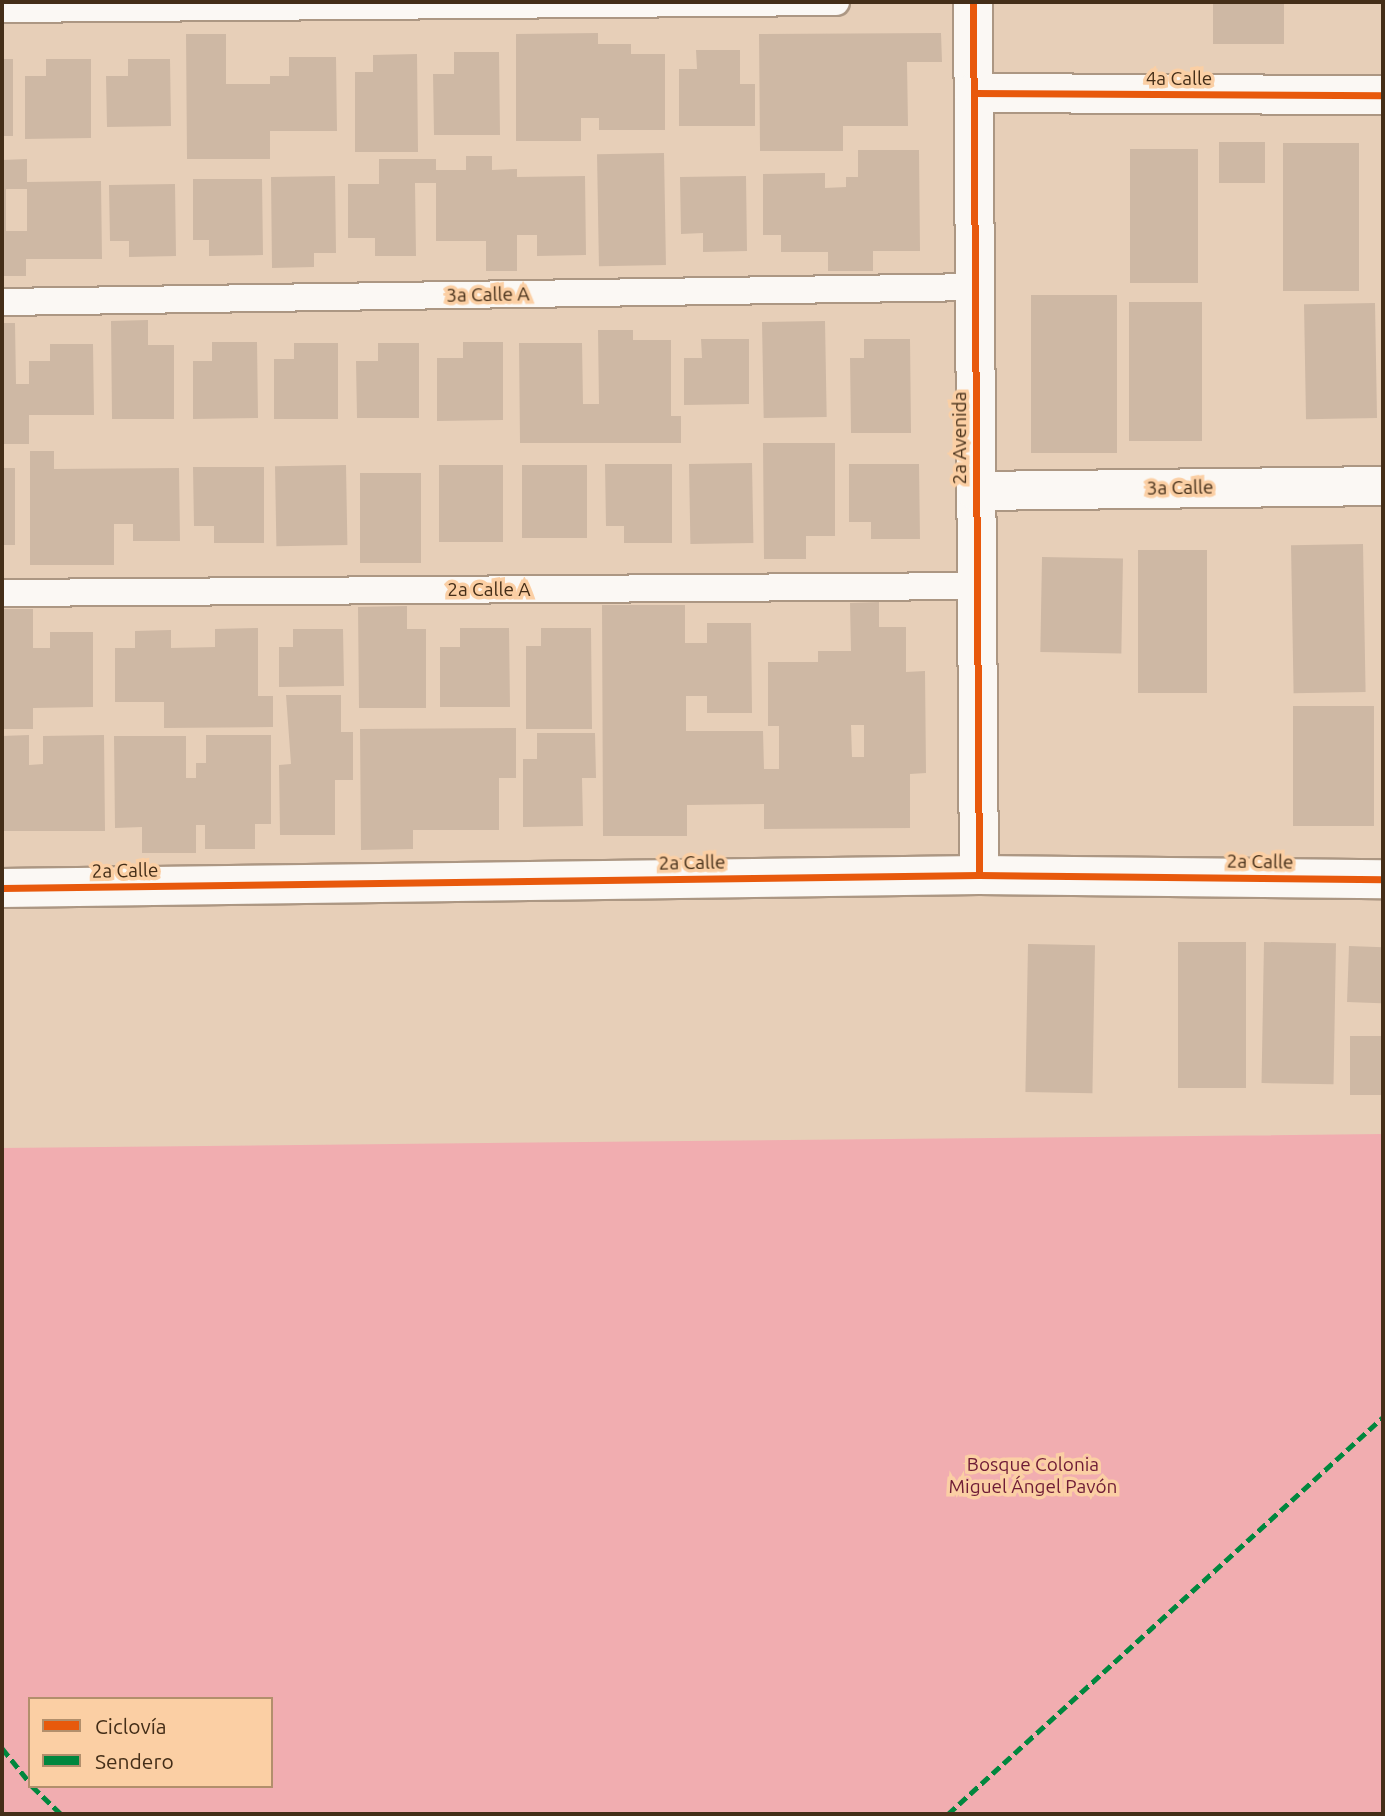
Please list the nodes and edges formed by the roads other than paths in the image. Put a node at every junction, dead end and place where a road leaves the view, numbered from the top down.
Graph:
1 (836, 2) edge
2 (973, 2) edge
3 (2, 9) edge
4 (974, 93) junction
5 (1383, 95) edge
6 (975, 287) junction
7 (2, 302) edge
8 (1383, 485) edge
9 (976, 491) junction
10 (977, 586) junction
11 (2, 593) edge
12 (979, 875) junction
13 (1383, 879) edge
14 (2, 888) edge

1 - 3 lane
2 - 4 street, 2a Avenida
4 - 5 street, 4a Calle
4 - 6 street, 2a Avenida
6 - 7 lane, 3a Calle A
6 - 9 street, 2a Avenida
8 - 9 street, 3a Calle
9 - 10 street, 2a Avenida
10 - 11 lane, 2a Calle A
10 - 12 street, 2a Avenida
12 - 13 street, 2a Calle
12 - 14 street, 2a Calle

